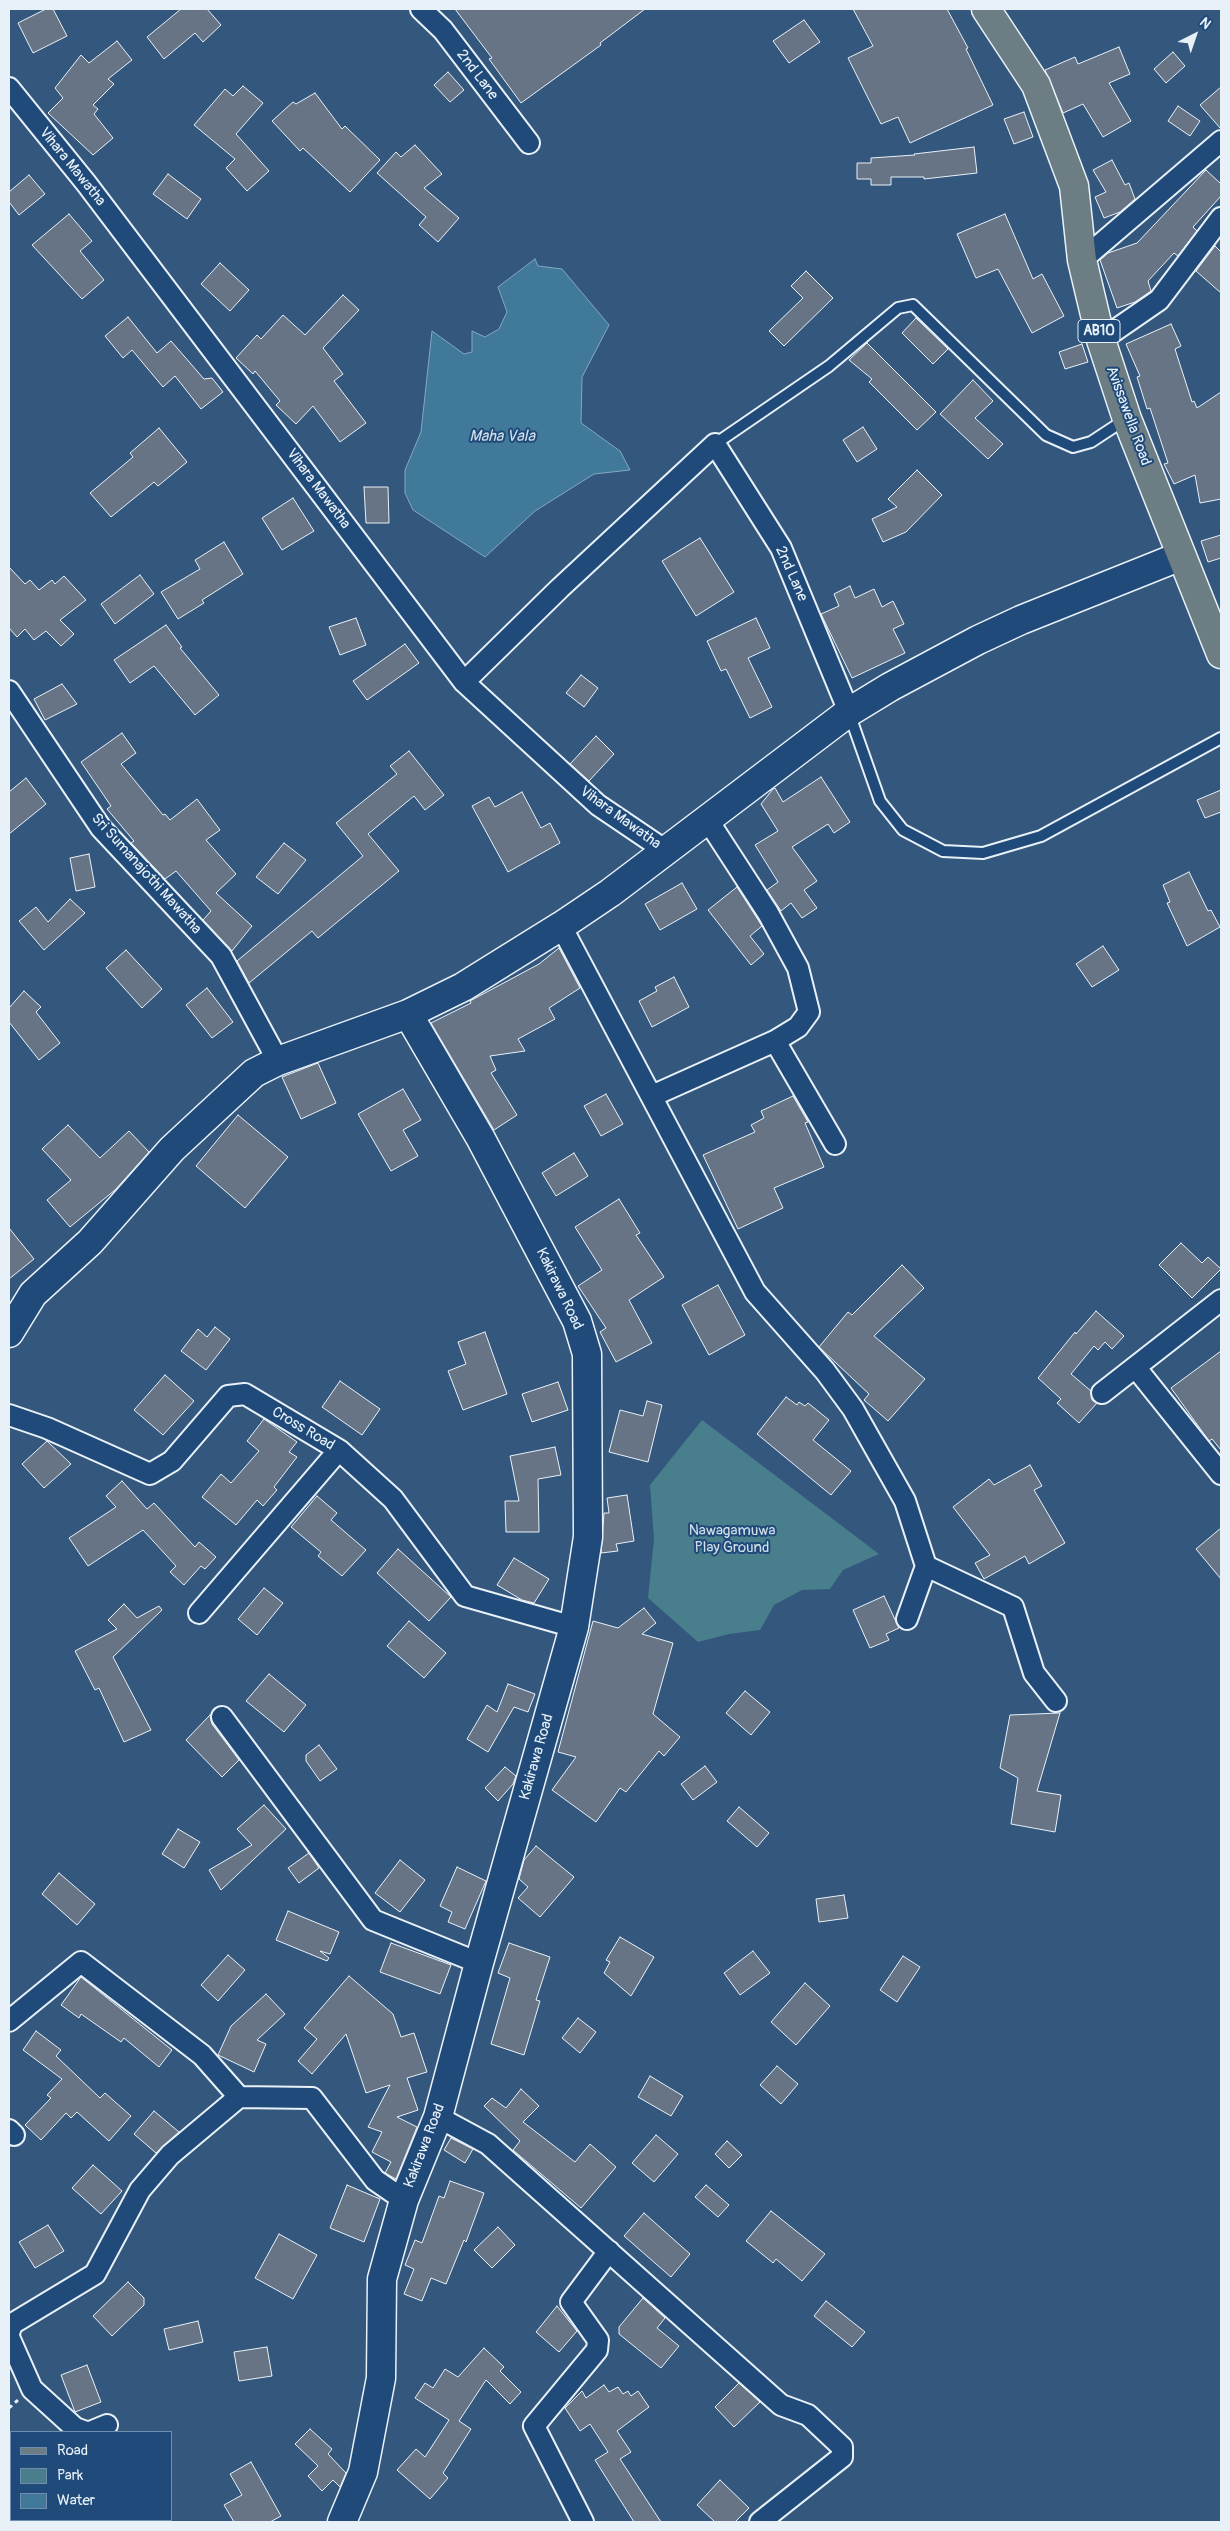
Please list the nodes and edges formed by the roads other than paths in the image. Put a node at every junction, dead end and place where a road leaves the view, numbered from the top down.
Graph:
1 (421, 9) edge
2 (986, 9) edge
3 (9, 88) edge
4 (1221, 141) edge
5 (529, 143) dead end
6 (1221, 218) edge
7 (1082, 260) junction
8 (1101, 340) junction
9 (1127, 419) junction
10 (715, 444) junction
11 (1181, 556) junction
12 (1221, 654) edge
13 (464, 682) junction
14 (9, 691) edge
15 (849, 712) junction
16 (1221, 738) edge
17 (707, 819) junction
18 (666, 852) junction
19 (561, 926) junction
20 (408, 1014) junction
21 (775, 1040) junction
22 (278, 1061) junction
23 (652, 1096) junction
24 (835, 1144) dead end
25 (1221, 1300) edge
26 (9, 1333) edge
27 (1136, 1368) junction
28 (1102, 1393) dead end
29 (9, 1416) edge
30 (338, 1450) junction
31 (1221, 1474) edge
32 (926, 1566) junction
33 (199, 1613) dead end
34 (907, 1619) dead end
35 (574, 1627) junction
36 (1056, 1701) dead end
37 (222, 1717) dead end
38 (479, 1962) junction
39 (9, 2022) edge
40 (239, 2097) junction
41 (438, 2118) junction
42 (404, 2200) junction
43 (609, 2251) junction
44 (9, 2335) edge
45 (83, 2431) edge
46 (342, 2522) edge
47 (583, 2522) edge
48 (760, 2522) edge

1 - 5 street, 2nd Lane
2 - 7 main road, Avissawella Road / AB10
3 - 13 street, Vihara Mawatha
4 - 7 street
6 - 8 street
7 - 8 main road, Avissawella Road / AB10
8 - 9 main road, Avissawella Road / AB10
9 - 10 lane
9 - 11 main road, Avissawella Road / AB10
10 - 13 street
10 - 15 street, 2nd Lane
11 - 12 main road, Avissawella Road / AB10
11 - 15 street
13 - 18 street, Vihara Mawatha
14 - 22 street, Sri Sumanajothi Mawatha
15 - 16 lane
15 - 17 street
17 - 18 street
17 - 21 street
18 - 19 street
19 - 20 street
19 - 23 street
20 - 22 street
20 - 35 street, Kakirawa Road
21 - 23 street
21 - 24 street
22 - 26 street
23 - 32 street
25 - 27 street
27 - 28 street
27 - 31 street
29 - 30 street, Cross Road
30 - 33 street
30 - 35 street, Cross Road
32 - 34 street
32 - 36 street
35 - 38 street, Kakirawa Road
37 - 38 street
38 - 41 street, Kakirawa Road
39 - 40 street
40 - 42 street
40 - 44 street
41 - 42 street, Kakirawa Road
41 - 43 street
42 - 46 street, Kakirawa Road
43 - 47 street
43 - 48 street
44 - 45 street

